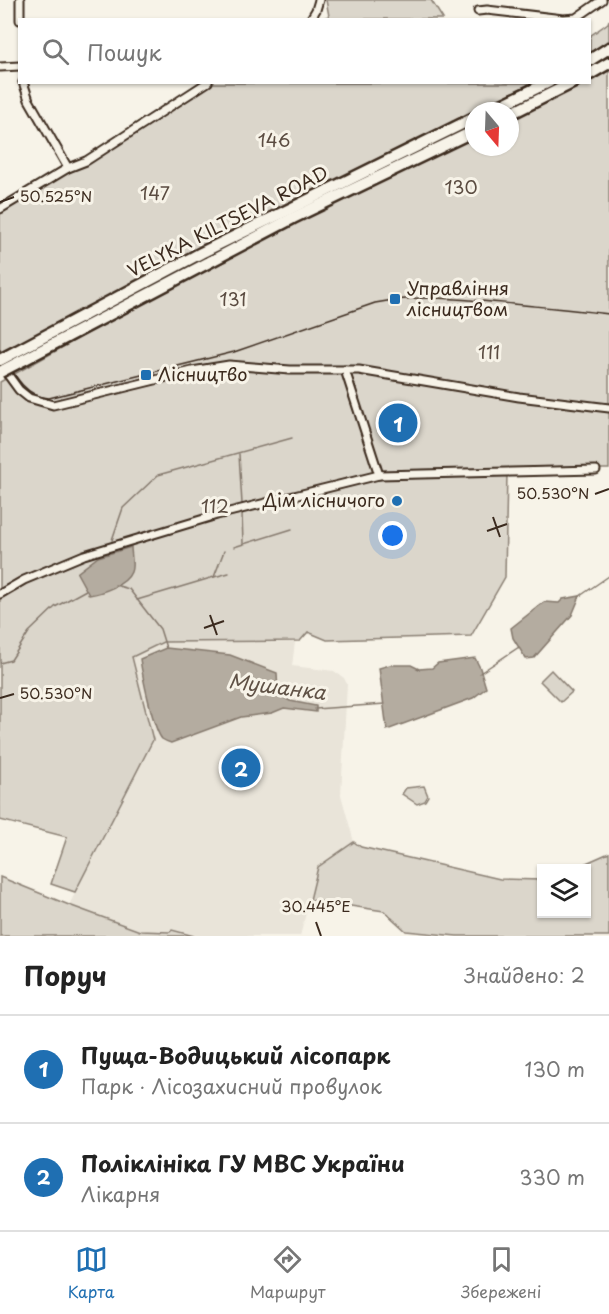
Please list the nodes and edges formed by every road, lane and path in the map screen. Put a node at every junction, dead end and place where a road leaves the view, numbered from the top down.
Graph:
1 (20, 0) edge
2 (319, 0) edge
3 (602, 0) edge
4 (478, 11) dead end
5 (20, 18) edge
6 (311, 18) edge
7 (609, 48) edge
8 (591, 59) edge
9 (609, 63) edge
10 (18, 66) edge
11 (0, 67) edge
12 (591, 73) edge
13 (24, 84) edge
14 (205, 84) edge
15 (545, 84) edge
16 (570, 84) edge
17 (508, 102) edge
18 (519, 110) edge
19 (465, 122) edge
20 (465, 135) edge
21 (68, 168) junction
22 (0, 209) edge
23 (20, 356) junction
24 (0, 362) edge
25 (345, 370) junction
26 (0, 372) edge
27 (609, 408) edge
28 (596, 470) dead end
29 (380, 475) junction
30 (0, 594) edge

1 - 5 street
2 - 6 street
3 - 4 street
7 - 8 main road
9 - 12 main road
10 - 11 street
13 - 21 street
14 - 21 street
15 - 17 main road
16 - 18 main road
19 - 23 main road, VELYKA KILTSEVA ROAD
20 - 23 main road, VELYKA KILTSEVA ROAD
21 - 22 street
23 - 24 main road, VELYKA KILTSEVA ROAD, bridge
23 - 26 main road, VELYKA KILTSEVA ROAD, bridge
24 - 25 street
25 - 27 street
25 - 29 street
28 - 29 street
29 - 30 street

